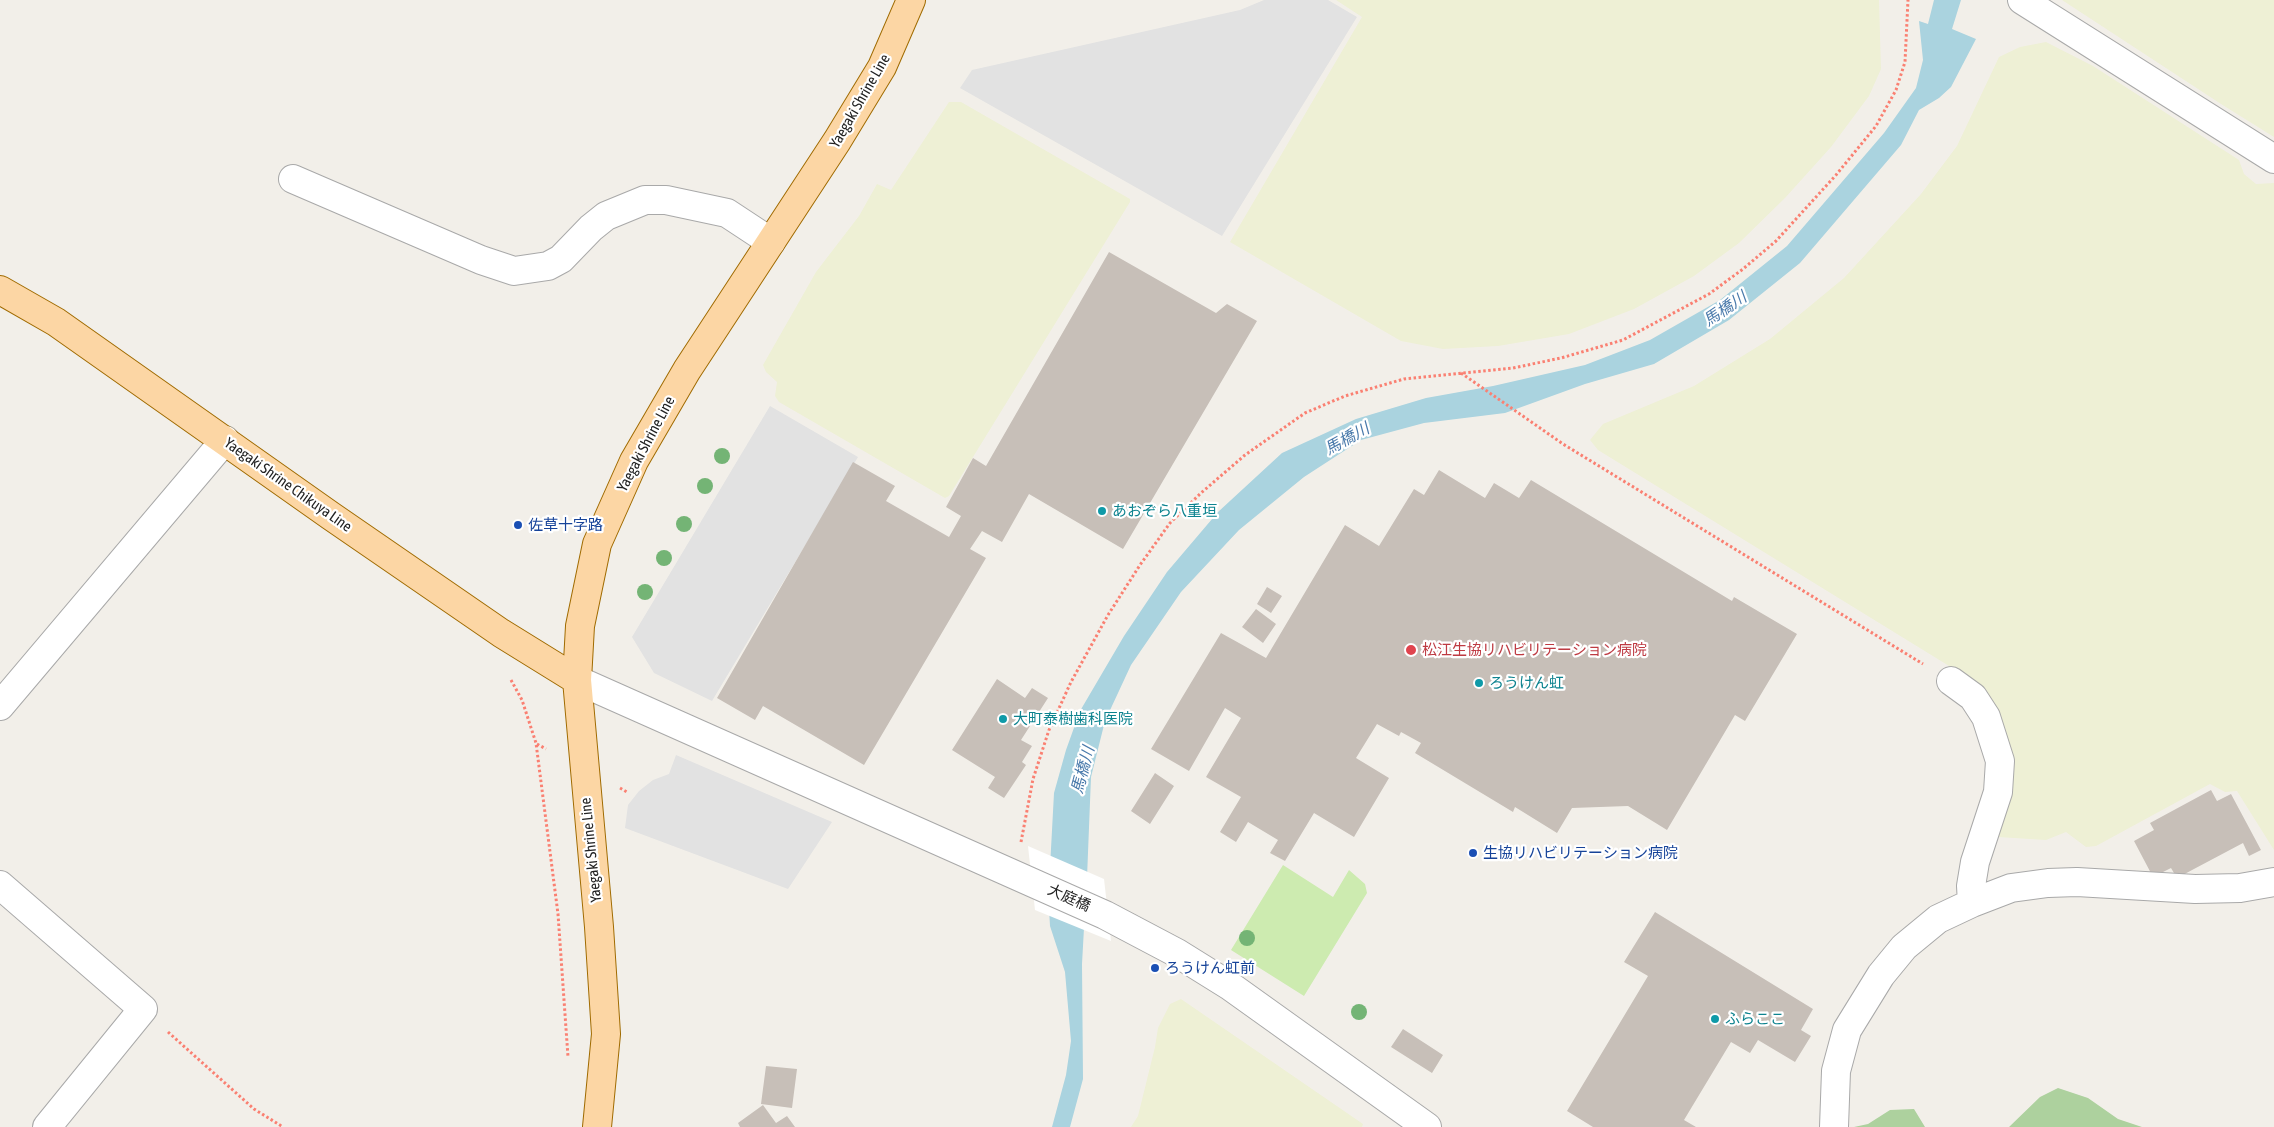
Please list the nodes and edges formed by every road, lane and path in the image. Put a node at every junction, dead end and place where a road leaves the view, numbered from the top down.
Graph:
1 (911, 0) edge
2 (1908, 0) edge
3 (2022, 0) edge
4 (2274, 159) edge
5 (293, 179) dead end
6 (771, 242) junction
7 (0, 290) edge
8 (1460, 372) junction
9 (225, 440) junction
10 (506, 673) dead end
11 (577, 680) junction
12 (1951, 681) joint
13 (0, 706) edge
14 (536, 743) junction
15 (546, 749) dead end
16 (1024, 878) junction
17 (0, 885) edge
18 (2270, 885) edge
19 (1972, 902) junction
20 (143, 1009) junction
21 (568, 1061) dead end
22 (47, 1127) edge
23 (283, 1127) edge
24 (597, 1127) edge
25 (1427, 1127) edge
26 (1834, 1127) edge

1 - 6 main road, Yaegaki Shrine Line
2 - 8 path
3 - 4 street
5 - 6 street
6 - 11 main road, Yaegaki Shrine Line
7 - 9 main road, Yaegaki Shrine Chikuya Line
8 - 12 path
8 - 16 path
9 - 11 main road, Yaegaki Shrine Chikuya Line
9 - 13 street
10 - 14 path
11 - 16 street, 大庭橋
11 - 24 main road, Yaegaki Shrine Line
12 - 19 street
14 - 15 path
14 - 21 path
16 - 25 street, 大庭橋
17 - 20 street
18 - 19 street
19 - 26 street
20 - 22 street
20 - 23 path

